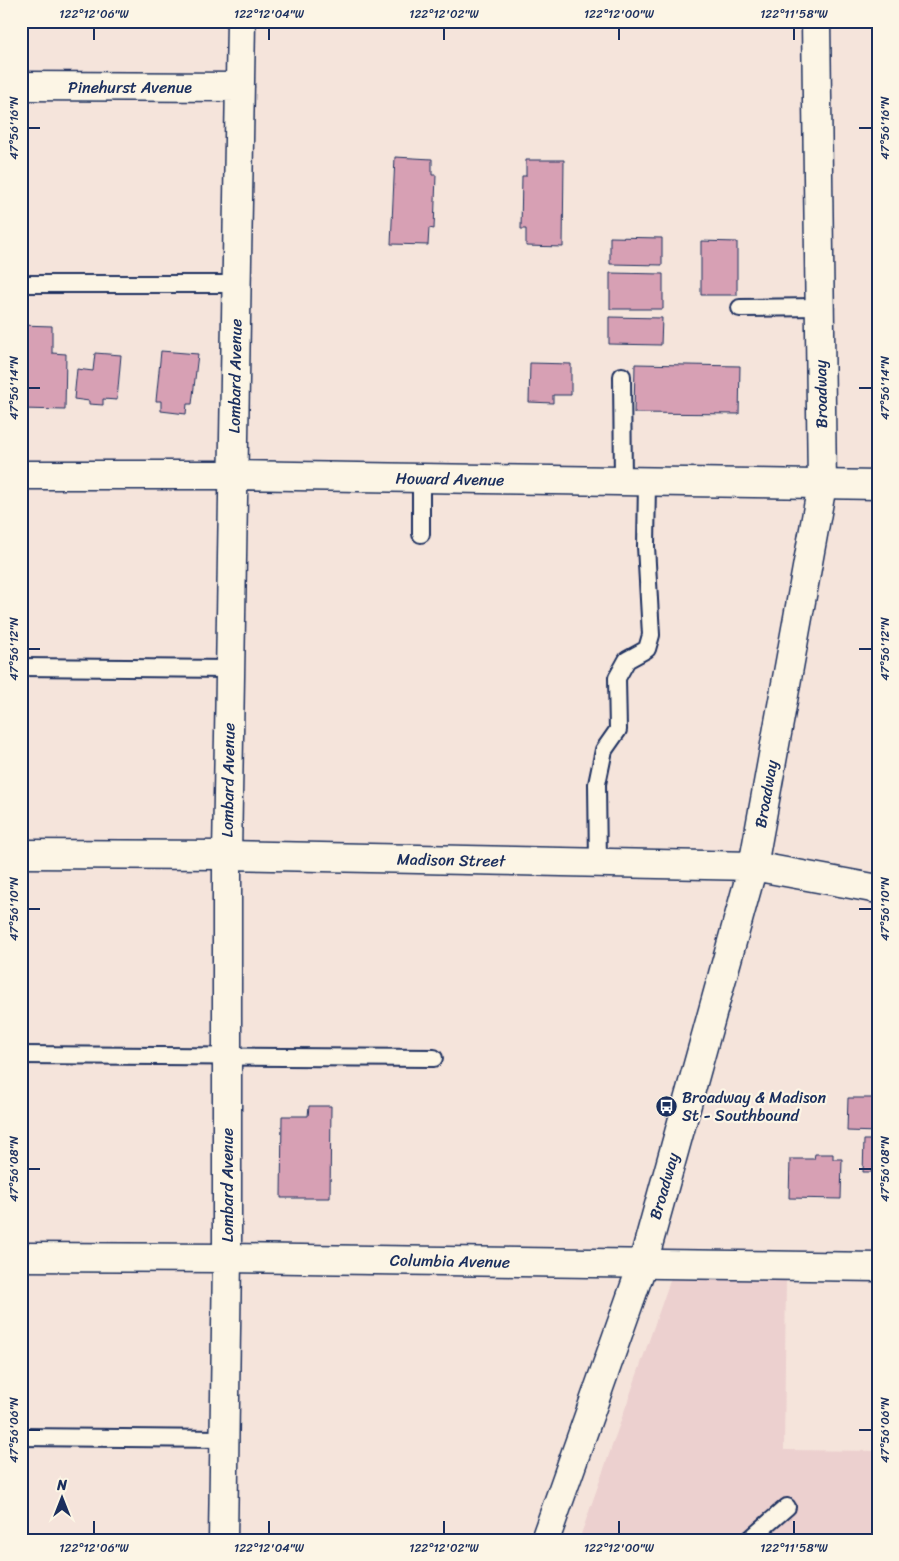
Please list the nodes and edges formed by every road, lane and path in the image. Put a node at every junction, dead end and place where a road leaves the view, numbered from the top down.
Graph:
1 (242, 21) edge
2 (816, 21) edge
3 (21, 86) edge
4 (240, 87) junction
5 (21, 284) edge
6 (237, 284) junction
7 (820, 307) junction
8 (740, 308) dead end
9 (622, 376) dead end
10 (21, 475) edge
11 (234, 475) junction
12 (421, 478) junction
13 (635, 482) junction
14 (822, 485) junction
15 (878, 485) edge
16 (421, 534) dead end
17 (21, 667) edge
18 (230, 669) junction
19 (21, 854) edge
20 (228, 855) junction
21 (598, 863) junction
22 (753, 866) junction
23 (878, 889) edge
24 (21, 1055) edge
25 (226, 1056) junction
26 (434, 1058) dead end
27 (21, 1257) edge
28 (226, 1258) junction
29 (643, 1263) junction
30 (878, 1267) edge
31 (21, 1437) edge
32 (224, 1439) junction
33 (787, 1507) dead end
34 (223, 1540) edge
35 (545, 1540) edge
36 (749, 1540) edge

1 - 4 street, Lombard Avenue
2 - 7 street, Broadway
3 - 4 street, Pinehurst Avenue
4 - 6 street, Lombard Avenue
5 - 6 lane
6 - 11 street, Lombard Avenue
7 - 8 lane
7 - 14 street, Broadway
9 - 13 lane
10 - 11 street, Howard Avenue
11 - 12 street, Howard Avenue
11 - 18 street, Lombard Avenue
12 - 13 street, Howard Avenue
12 - 16 lane
13 - 14 street, Howard Avenue
13 - 21 lane
14 - 15 street, Howard Avenue
14 - 22 street, Broadway
17 - 18 lane
18 - 20 street, Lombard Avenue
19 - 20 street, Madison Street
20 - 21 street, Madison Street
20 - 25 street, Lombard Avenue
21 - 22 street, Madison Street
22 - 23 street, Madison Street
22 - 29 street, Broadway
24 - 25 lane
25 - 26 lane
25 - 28 street, Lombard Avenue
27 - 28 street, Columbia Avenue
28 - 29 street, Columbia Avenue
28 - 32 street, Lombard Avenue
29 - 30 street, Columbia Avenue
29 - 35 street, Broadway
31 - 32 lane
32 - 34 street, Lombard Avenue
33 - 36 lane

